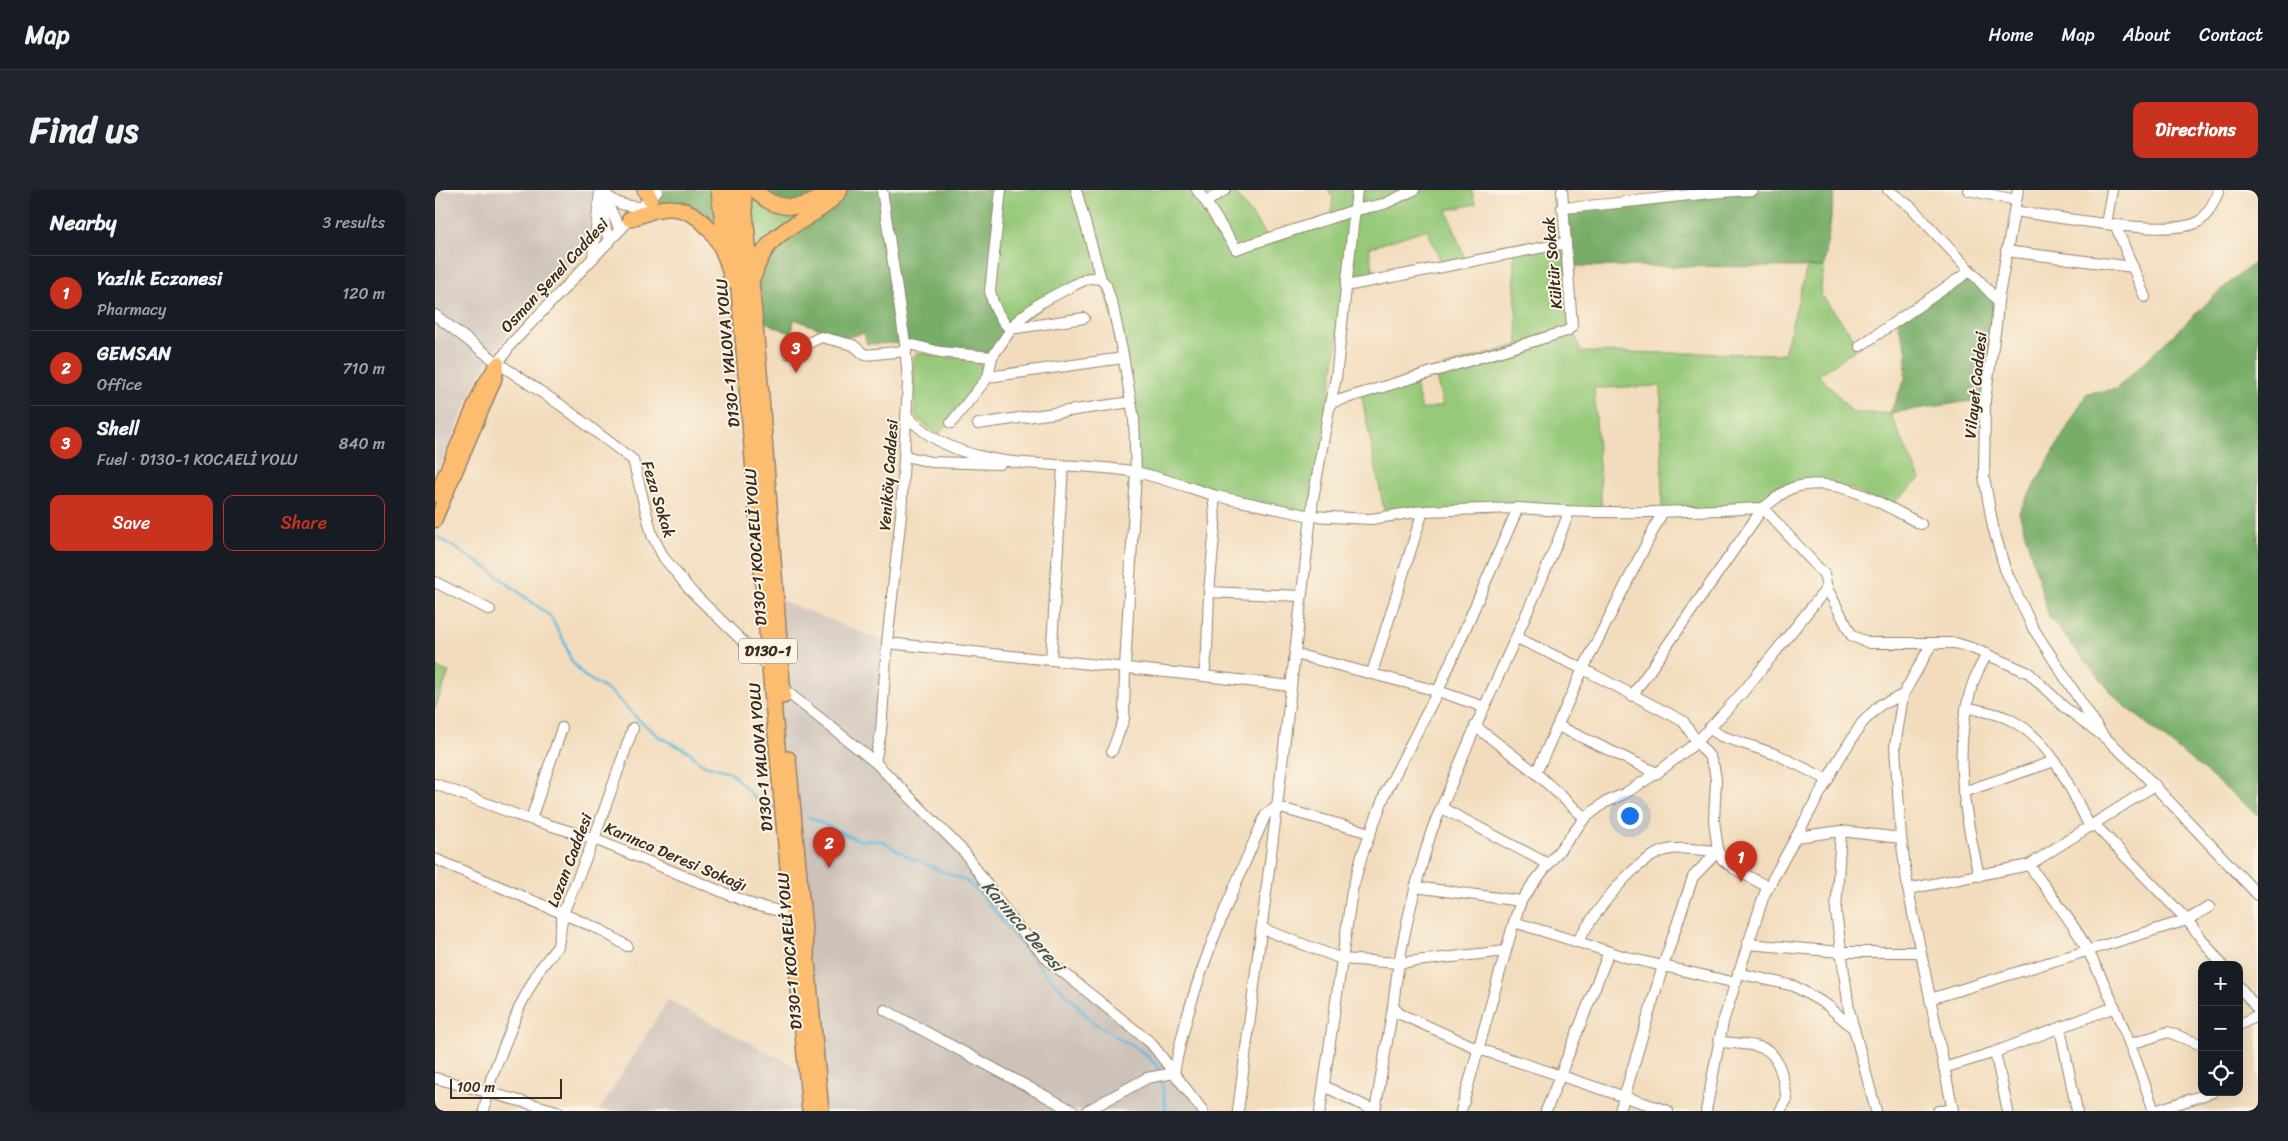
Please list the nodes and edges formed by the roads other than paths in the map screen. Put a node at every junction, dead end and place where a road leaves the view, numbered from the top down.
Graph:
1 (601, 190) edge
2 (719, 190) edge
3 (731, 190) edge
4 (743, 190) edge
5 (756, 190) edge
6 (828, 190) edge
7 (840, 190) edge
8 (882, 190) edge
9 (1001, 190) edge
10 (1075, 190) edge
11 (1197, 190) edge
12 (1225, 190) edge
13 (1357, 190) edge
14 (1414, 190) edge
15 (1562, 190) edge
16 (1753, 190) edge
17 (1889, 190) edge
18 (1969, 190) edge
19 (2112, 190) edge
20 (2219, 190) edge
21 (2017, 195) edge
22 (648, 196) edge
23 (1206, 202) junction
24 (1563, 208) junction
25 (1355, 210) junction
26 (2015, 211) junction
27 (625, 224) junction
28 (2110, 224) junction
29 (609, 242) junction
30 (1565, 243) junction
31 (2006, 251) junction
32 (593, 258) junction
33 (736, 260) junction
34 (2133, 267) junction
35 (1970, 271) junction
36 (1101, 279) junction
37 (752, 284) junction
38 (1347, 286) junction
39 (2145, 296) dead end
40 (1998, 301) junction
41 (435, 315) edge
42 (1084, 318) dead end
43 (1011, 330) junction
44 (1860, 346) dead end
45 (905, 347) junction
46 (789, 353) dead end
47 (745, 354) junction
48 (992, 357) junction
49 (1123, 358) junction
50 (498, 363) junction
51 (988, 377) junction
52 (1131, 402) junction
53 (1330, 403) junction
54 (908, 417) junction
55 (951, 423) dead end
56 (978, 424) dead end
57 (468, 431) junction
58 (905, 456) junction
59 (1019, 464) junction
60 (1063, 467) junction
61 (1136, 472) junction
62 (435, 496) edge
63 (1217, 496) junction
64 (438, 507) edge
65 (1518, 508) junction
66 (1763, 508) junction
67 (1423, 511) junction
68 (1569, 512) junction
69 (1662, 513) junction
70 (1311, 516) junction
71 (435, 521) edge
72 (1921, 524) dead end
73 (435, 582) edge
74 (1827, 588) junction
75 (1209, 592) junction
76 (1301, 596) junction
77 (490, 610) dead end
78 (1517, 638) junction
79 (887, 643) junction
80 (1932, 643) junction
81 (1295, 654) junction
82 (1987, 654) junction
83 (1051, 660) junction
84 (770, 668) junction
85 (1125, 668) junction
86 (1583, 669) junction
87 (1372, 673) junction
88 (1204, 676) junction
89 (1291, 686) junction
90 (782, 688) junction
91 (1438, 691) junction
92 (1903, 695) junction
93 (1632, 696) junction
94 (1484, 707) junction
95 (1967, 707) junction
96 (1475, 726) junction
97 (1558, 726) junction
98 (561, 728) dead end
99 (633, 728) dead end
100 (1709, 728) junction
101 (2103, 736) junction
102 (1697, 742) junction
103 (1112, 752) dead end
104 (2055, 761) junction
105 (875, 762) junction
106 (1536, 773) junction
107 (1657, 773) junction
108 (1828, 780) junction
109 (435, 784) edge
110 (2155, 785) junction
111 (1963, 792) junction
112 (1277, 807) junction
113 (1442, 808) junction
114 (1585, 818) junction
115 (531, 819) junction
116 (2092, 826) junction
117 (1841, 831) junction
118 (1370, 833) junction
119 (1796, 838) junction
120 (1901, 838) junction
121 (594, 839) junction
122 (1718, 851) junction
123 (435, 860) edge
124 (1547, 864) junction
125 (2029, 865) junction
126 (1979, 876) junction
127 (1415, 887) junction
128 (1768, 887) junction
129 (1908, 889) junction
130 (2258, 894) edge
131 (1521, 901) junction
132 (2209, 907) dead end
133 (563, 913) junction
134 (792, 914) junction
135 (2187, 920) junction
136 (1514, 922) junction
137 (1263, 929) junction
138 (1577, 942) junction
139 (1747, 944) junction
140 (627, 946) dead end
141 (2087, 949) junction
142 (1506, 951) junction
143 (1609, 952) junction
144 (1841, 952) junction
145 (1920, 952) junction
146 (1342, 959) junction
147 (2219, 961) edge
148 (1398, 963) junction
149 (1663, 966) junction
150 (1737, 978) junction
151 (2243, 991) edge
152 (1929, 999) junction
153 (1393, 1007) junction
154 (2115, 1007) junction
155 (885, 1010) dead end
156 (2258, 1010) edge
157 (2258, 1015) edge
158 (2243, 1023) edge
159 (2060, 1028) junction
160 (1854, 1029) junction
161 (1721, 1042) junction
162 (2198, 1043) edge
163 (2131, 1044) junction
164 (1479, 1049) junction
165 (1995, 1052) junction
166 (1944, 1068) junction
167 (1170, 1074) junction
168 (1560, 1075) junction
169 (435, 1078) edge
170 (1324, 1086) junction
171 (487, 1093) junction
172 (2201, 1096) edge
173 (1624, 1098) junction
174 (1372, 1110) edge
175 (1953, 1110) edge
176 (484, 1111) edge
177 (557, 1111) edge
178 (810, 1111) edge
179 (821, 1111) edge
180 (1073, 1111) edge
181 (1087, 1111) edge
182 (1203, 1111) edge
183 (1238, 1111) edge
184 (1320, 1111) edge
185 (1461, 1111) edge
186 (1546, 1111) edge
187 (1620, 1111) edge
188 (1668, 1111) edge
189 (1706, 1111) edge
190 (1780, 1111) edge
191 (1876, 1111) edge
192 (1938, 1111) edge
193 (2008, 1111) edge
194 (2077, 1111) edge
195 (2154, 1111) edge

1 - 22 street
1 - 27 street
1 - 29 street
1 - 32 street
2 - 33 highway
3 - 33 highway, D130-1 YALOVA YOLU / D130-1
4 - 37 highway, D130-1 KOCAELİ YOLU / D130-1
5 - 6 highway
7 - 37 highway
8 - 45 street, Yeniköy Caddesi
9 - 43 street
10 - 36 street
11 - 23 street
12 - 23 street
13 - 25 street
14 - 25 street
15 - 24 street, Kültür Sokak
16 - 24 street
17 - 35 street
18 - 21 street
19 - 28 street
20 - 28 street
21 - 26 street, Vilayet Caddesi
22 - 27 street, Osman Şenel Caddesi
23 - 25 street
24 - 30 street, Kültür Sokak
25 - 38 street
26 - 28 street
26 - 31 street, Vilayet Caddesi
27 - 29 street, Osman Şenel Caddesi
27 - 47 highway
28 - 34 street
29 - 32 street, Osman Şenel Caddesi
30 - 38 street
30 - 53 street, Kültür Sokak
31 - 34 street
31 - 40 street, Vilayet Caddesi
32 - 50 street, Osman Şenel Caddesi
33 - 47 highway, D130-1 YALOVA YOLU / D130-1
34 - 39 street
35 - 40 street
35 - 44 street
36 - 43 street
36 - 49 street
37 - 90 highway, D130-1 KOCAELİ YOLU / D130-1
38 - 53 street
40 - 101 street, Vilayet Caddesi
41 - 50 street, Feza Sokak
42 - 43 street
43 - 48 street
45 - 46 street
45 - 48 street
45 - 54 street, Yeniköy Caddesi
47 - 84 highway, D130-1 YALOVA YOLU / D130-1
48 - 51 street
49 - 51 street
49 - 52 street
50 - 57 main road, Osman Şenel Caddesi
50 - 84 street, Feza Sokak
51 - 55 street
52 - 56 street
52 - 61 street
53 - 70 street
54 - 58 street, Yeniköy Caddesi
54 - 59 street
57 - 62 main road, Osman Şenel Caddesi
57 - 64 main road, Osman Şenel Caddesi
58 - 59 street
58 - 79 street, Yeniköy Caddesi
59 - 60 street
60 - 61 street
60 - 83 street
61 - 63 street
61 - 85 street
63 - 70 street
63 - 75 street
64 - 71 main road, Osman Şenel Caddesi
65 - 67 street
65 - 68 street
65 - 91 street
66 - 69 street
66 - 72 street
66 - 74 street
66 - 93 street
67 - 70 street
67 - 87 street
68 - 69 street
68 - 78 street
69 - 86 street
70 - 76 street
73 - 77 street
74 - 80 street
74 - 100 street
75 - 76 street
75 - 88 street
76 - 81 street
78 - 86 street
78 - 94 street
79 - 83 street
79 - 105 street, Yeniköy Caddesi
80 - 82 street
80 - 92 street
81 - 87 street
81 - 89 street
82 - 95 street
82 - 101 street
83 - 85 street
84 - 134 highway, D130-1 YALOVA YOLU / D130-1
85 - 88 street
85 - 103 street
86 - 93 street
86 - 97 street
87 - 91 street
88 - 89 street
89 - 112 street
90 - 105 street
90 - 179 highway, D130-1 KOCAELİ YOLU / D130-1
91 - 94 street
91 - 118 street
92 - 108 street
92 - 120 street
93 - 102 street
94 - 96 street
95 - 104 street
95 - 111 street
96 - 106 street
96 - 113 street
97 - 106 street
97 - 107 street
98 - 115 street
99 - 121 street, Lozan Caddesi
100 - 102 street
100 - 108 street
101 - 110 street
102 - 107 street
102 - 122 street
104 - 111 street
104 - 116 street
105 - 167 street
106 - 114 street
107 - 114 street
108 - 119 street
109 - 115 street, Karınca Deresi Sokağı
110 - 116 street
110 - 130 street
111 - 126 street
112 - 118 street
112 - 137 street
112 - 167 street
113 - 124 street
113 - 127 street
114 - 124 street
115 - 121 street, Karınca Deresi Sokağı
116 - 125 street
116 - 135 street
117 - 119 street
117 - 120 street
117 - 144 street
118 - 146 street
119 - 128 street
120 - 129 street
121 - 133 street, Lozan Caddesi
121 - 134 street, Karınca Deresi Sokağı
122 - 128 street
122 - 138 street
122 - 149 street
123 - 133 street
124 - 131 street
125 - 126 street
125 - 141 street
126 - 129 street
127 - 131 street
127 - 148 street
128 - 139 street
129 - 145 street
131 - 136 street
132 - 135 street
133 - 140 street
133 - 171 street, Lozan Caddesi
134 - 178 highway, D130-1 YALOVA YOLU / D130-1
135 - 141 street
135 - 147 street
136 - 138 street
136 - 142 street
137 - 146 street
137 - 183 street
138 - 143 street
139 - 144 street
139 - 150 street
141 - 152 street
141 - 154 street
142 - 148 street
142 - 164 street
143 - 149 street
143 - 168 street
144 - 145 street
144 - 160 street
145 - 152 street
146 - 148 street
146 - 170 street
148 - 153 street
149 - 150 street
149 - 173 street
150 - 160 street
150 - 161 street
151 - 156 street
152 - 166 street
153 - 164 street
153 - 174 street
154 - 159 street
154 - 163 street
155 - 180 street
157 - 158 street
159 - 165 street
159 - 194 street
160 - 191 street
161 - 189 street
161 - 190 street
162 - 163 street
163 - 195 street
164 - 168 street
164 - 185 street
165 - 166 street
165 - 193 street
166 - 175 street
167 - 181 street
167 - 182 street
168 - 173 street
168 - 186 street
169 - 171 street
170 - 174 street
170 - 184 street
171 - 176 street, Lozan Caddesi
171 - 177 street
172 - 195 street
173 - 187 street
173 - 188 street
175 - 192 street

